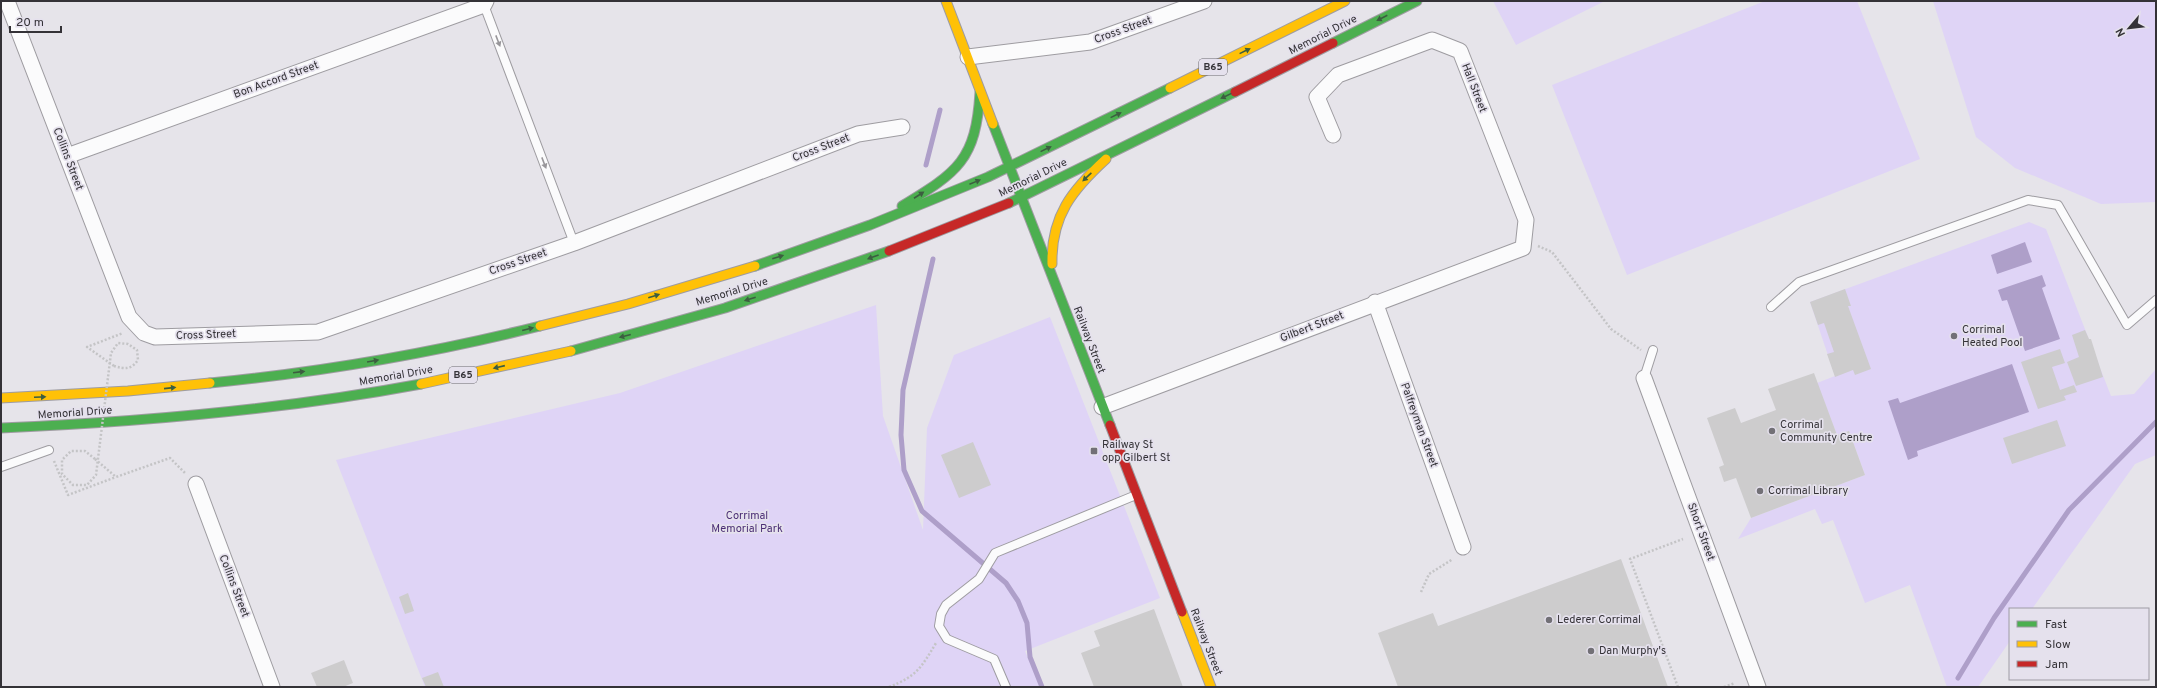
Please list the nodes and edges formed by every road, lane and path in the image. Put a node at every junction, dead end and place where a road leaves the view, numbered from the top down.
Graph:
1 (7, 1) edge
2 (946, 1) edge
3 (1204, 1) edge
4 (1346, 1) edge
5 (1417, 1) edge
6 (485, 3) edge
7 (968, 57) junction
8 (981, 90) junction
9 (902, 127) dead end
10 (1333, 135) dead end
11 (1116, 150) junction
12 (67, 156) junction
13 (1011, 166) junction
14 (1022, 197) junction
15 (874, 224) junction
16 (574, 243) junction
17 (1523, 244) junction
18 (1053, 280) junction
19 (2156, 300) edge
20 (1375, 302) junction
21 (1770, 307) dead end
22 (129, 317) junction
23 (1652, 354) joint
24 (1644, 378) joint
25 (1, 398) edge
26 (1102, 407) junction
27 (1, 428) edge
28 (49, 450) joint
29 (1, 467) edge
30 (116, 477) junction
31 (196, 484) joint
32 (1136, 495) junction
33 (1683, 539) dead end
34 (1463, 547) joint
35 (1421, 592) dead end
36 (942, 632) junction
37 (1735, 683) dead end
38 (272, 687) edge
39 (889, 687) edge
40 (1006, 687) edge
41 (1211, 687) edge
42 (1678, 687) edge
43 (1724, 687) edge
44 (1758, 687) edge

1 - 12 street, Collins Street
2 - 7 main road, Railway Street
3 - 7 street, Cross Street
13 -> 4 main road, Memorial Drive / B65
5 -> 11 main road, Memorial Drive / B65
6 - 12 street, Bon Accord Street
6 -> 16 lane
7 - 8 main road, Railway Street
8 - 13 main road, Railway Street
15 -> 8 main road
9 - 16 street, Cross Street
10 - 17 street, Hall Street
11 - 14 main road, Memorial Drive / B65
11 -> 18 main road
12 - 22 street, Collins Street
13 - 14 main road, Railway Street
15 -> 13 main road, Memorial Drive / B65
14 - 18 main road, Railway Street
14 -> 27 main road, Memorial Drive / B65
25 -> 15 main road, Memorial Drive / B65
16 - 22 street, Cross Street
17 - 20 street, Gilbert Street
17 - 23 path
18 - 26 main road, Railway Street
19 - 21 lane
20 - 26 street, Gilbert Street
20 - 34 street, Palfreyman Street
22 - 30 path, bridge
23 - 24 lane
24 - 44 street, Short Street
26 - 32 main road, Railway Street
28 - 29 lane
28 - 30 path
30 - 31 path
31 - 38 street, Collins Street
32 - 36 lane
32 - 41 main road, Railway Street
33 - 42 path
34 - 35 path
36 - 39 path
36 - 40 lane
37 - 43 path

